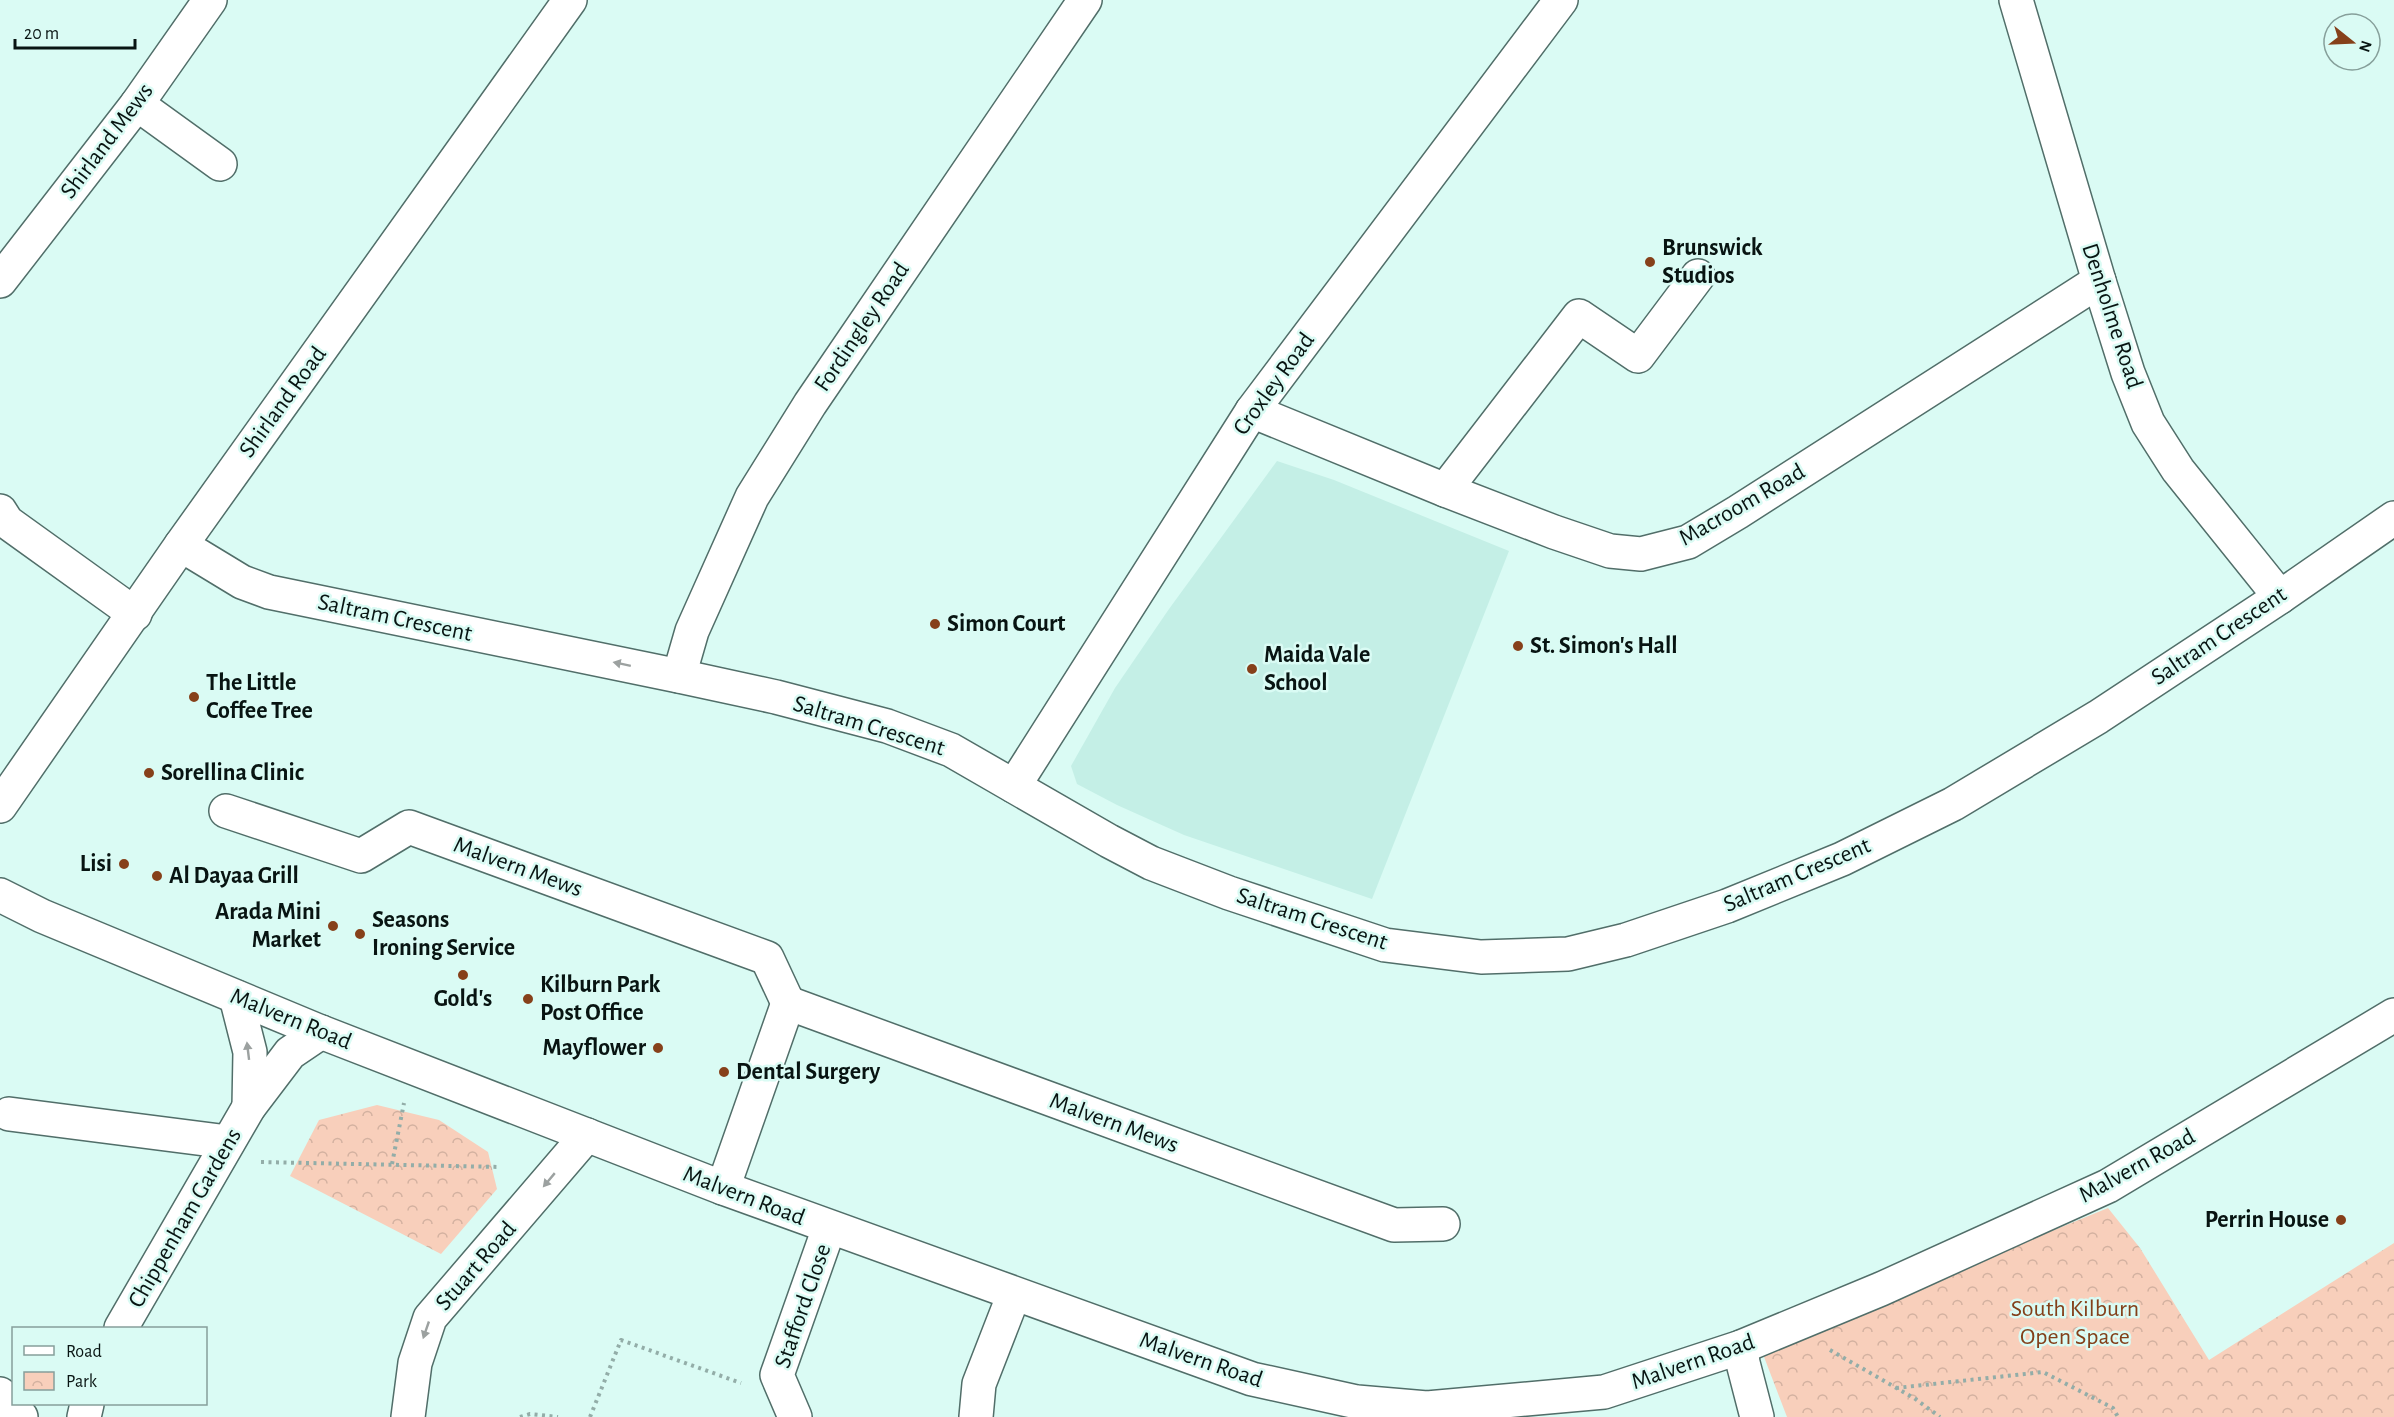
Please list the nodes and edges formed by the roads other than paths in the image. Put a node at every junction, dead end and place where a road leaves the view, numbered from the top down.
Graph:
1 (210, 0) edge
2 (570, 0) edge
3 (1085, 0) edge
4 (1561, 0) edge
5 (2016, 0) edge
6 (137, 104) junction
7 (220, 164) dead end
8 (1698, 276) dead end
9 (0, 281) edge
10 (2098, 281) junction
11 (1252, 411) junction
12 (1445, 490) junction
13 (0, 511) edge
14 (2394, 518) edge
15 (181, 545) junction
16 (2280, 597) junction
17 (135, 614) junction
18 (679, 676) junction
19 (1014, 786) junction
20 (0, 806) edge
21 (226, 811) dead end
22 (0, 895) edge
23 (236, 997) junction
24 (788, 1003) junction
25 (2394, 1015) edge
26 (321, 1032) junction
27 (249, 1107) junction
28 (9, 1114) dead end
29 (587, 1135) junction
30 (228, 1142) junction
31 (723, 1188) junction
32 (1443, 1224) dead end
33 (829, 1228) junction
34 (1014, 1294) junction
35 (122, 1327) edge
36 (1741, 1347) junction
37 (0, 1394) edge
38 (21, 1417) edge
39 (408, 1417) edge
40 (795, 1417) edge
41 (976, 1417) edge
42 (1757, 1417) edge

1 - 6 street, Shirland Mews
2 - 15 street, Shirland Road
3 - 18 street, Fordingley Road
4 - 11 street, Croxley Road
5 - 10 street, Denholme Road
6 - 7 street
6 - 9 street, Shirland Mews
8 - 12 street
10 - 12 street, Macroom Road
10 - 16 street, Denholme Road
11 - 12 street, Macroom Road
11 - 19 street, Croxley Road
13 - 17 street
14 - 16 street, Saltram Crescent
15 - 17 street, Shirland Road
18 -> 15 street, Saltram Crescent
16 - 19 street, Saltram Crescent
17 - 20 street, Shirland Road
18 - 19 street, Saltram Crescent
21 - 24 street, Malvern Mews
22 - 23 street, Malvern Road
23 - 26 street, Malvern Road
27 -> 23 street, Chippenham Gardens
24 - 31 street
24 - 32 street, Malvern Mews
25 - 36 street, Malvern Road
26 - 27 street, Chippenham Gardens
26 - 29 street, Malvern Road
27 - 30 street, Chippenham Gardens
28 - 30 street
29 - 31 street, Malvern Road
29 -> 39 street, Stuart Road
30 - 35 street, Chippenham Gardens
31 - 33 street, Malvern Road
33 - 34 street, Malvern Road
33 - 40 street, Stafford Close
34 - 36 street, Malvern Road
34 - 41 street
36 - 42 street
37 - 38 street

